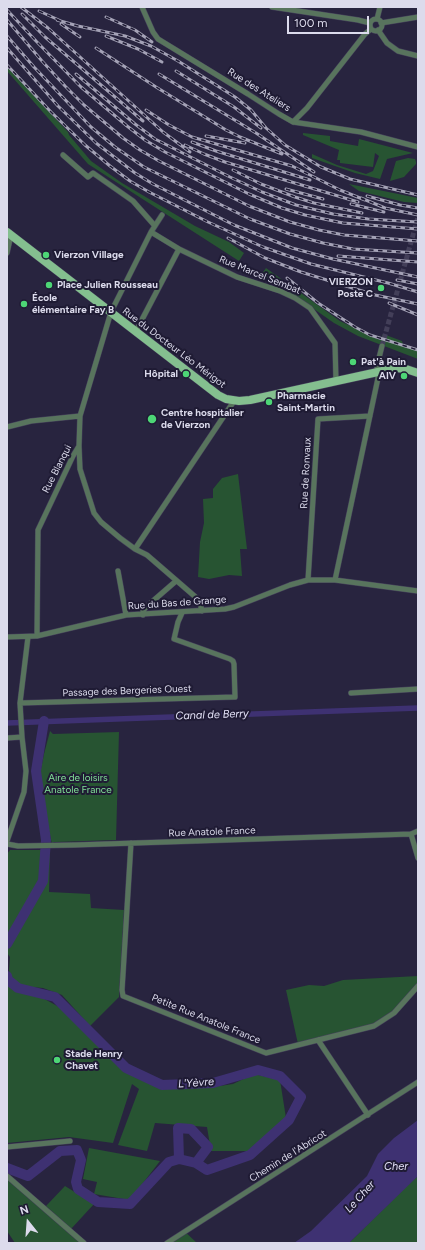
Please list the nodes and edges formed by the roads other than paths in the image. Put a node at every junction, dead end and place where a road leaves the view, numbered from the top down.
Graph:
1 (142, 7) edge
2 (272, 7) edge
3 (380, 7) edge
4 (418, 17) edge
5 (377, 19) junction
6 (381, 23) junction
7 (370, 26) junction
8 (378, 30) junction
9 (418, 56) edge
10 (293, 122) junction
11 (418, 147) edge
12 (63, 156) dead end
13 (162, 215) dead end
14 (155, 226) junction
15 (151, 232) junction
16 (9, 234) edge
17 (179, 249) junction
18 (7, 254) edge
19 (111, 312) junction
20 (136, 331) junction
21 (382, 346) tunnel mouth
22 (377, 373) junction
23 (418, 373) edge
24 (336, 382) junction
25 (234, 401) junction
26 (80, 416) junction
27 (370, 416) junction
28 (7, 427) edge
29 (79, 446) junction
30 (135, 549) junction
31 (118, 571) dead end
32 (176, 580) junction
33 (308, 580) junction
34 (335, 580) junction
35 (418, 591) edge
36 (202, 611) junction
37 (182, 613) junction
38 (126, 615) junction
39 (143, 615) junction
40 (37, 636) junction
41 (7, 637) edge
42 (28, 637) junction
43 (418, 689) edge
44 (351, 693) dead end
45 (20, 703) junction
46 (22, 737) junction
47 (7, 738) edge
48 (418, 831) edge
49 (411, 834) junction
50 (7, 843) edge
51 (131, 843) junction
52 (418, 858) edge
53 (418, 986) edge
54 (318, 1040) junction
55 (418, 1082) edge
56 (368, 1116) junction
57 (70, 1141) dead end
58 (7, 1146) edge
59 (7, 1176) edge
60 (84, 1243) edge
61 (167, 1243) edge

1 - 10 street, Rue des Ateliers
2 - 7 street
3 - 5 street
4 - 6 street
5 - 6 street
5 - 7 street
6 - 8 street
7 - 8 street
7 - 10 street
8 - 9 street
10 - 11 street, Rue des Ateliers
12 - 14 street
13 - 14 street
14 - 15 street
15 - 17 street, Rue Marcel Sembat
15 - 19 street
16 - 18 street
16 - 19 main road, Rue du Docteur Léo Mérigot
17 - 20 street
17 - 24 street, Rue Marcel Sembat
19 - 20 main road, Rue du Docteur Léo Mérigot
19 - 26 street, Rue Blanqui
20 - 25 main road, Rue du Docteur Léo Mérigot
21 - 22 street
22 - 23 main road
22 - 24 main road
22 - 27 street
24 - 25 main road
25 - 30 street
26 - 28 street
26 - 29 street, Rue Blanqui
27 - 33 street, Rue de Ronvaux
27 - 34 street
29 - 30 street
29 - 40 street, Rue Blanqui
30 - 32 street
31 - 38 street
32 - 36 street
32 - 39 street
33 - 34 street, Rue du Bas de Grange
33 - 36 street, Rue du Bas de Grange
34 - 35 street, Rue du Bas de Grange
36 - 37 street, Rue du Bas de Grange
37 - 39 street, Rue du Bas de Grange
37 - 45 street, Passage des Bergeries Ouest
38 - 39 street, Rue du Bas de Grange
38 - 40 street, Rue du Bas de Grange
40 - 42 street, Rue du Bas de Grange
41 - 42 street, Rue du Bas de Grange
42 - 45 street
43 - 44 street
45 - 46 street
46 - 47 street
46 - 50 street
48 - 49 street, Rue Anatole France
49 - 51 street, Rue Anatole France
49 - 52 street
50 - 51 street, Rue Anatole France
51 - 54 street, Petite Rue Anatole France
53 - 54 street, Petite Rue Anatole France
54 - 56 street
55 - 56 street, Chemin de l'Abricot
56 - 61 street, Chemin de l'Abricot
57 - 58 street
59 - 60 street

